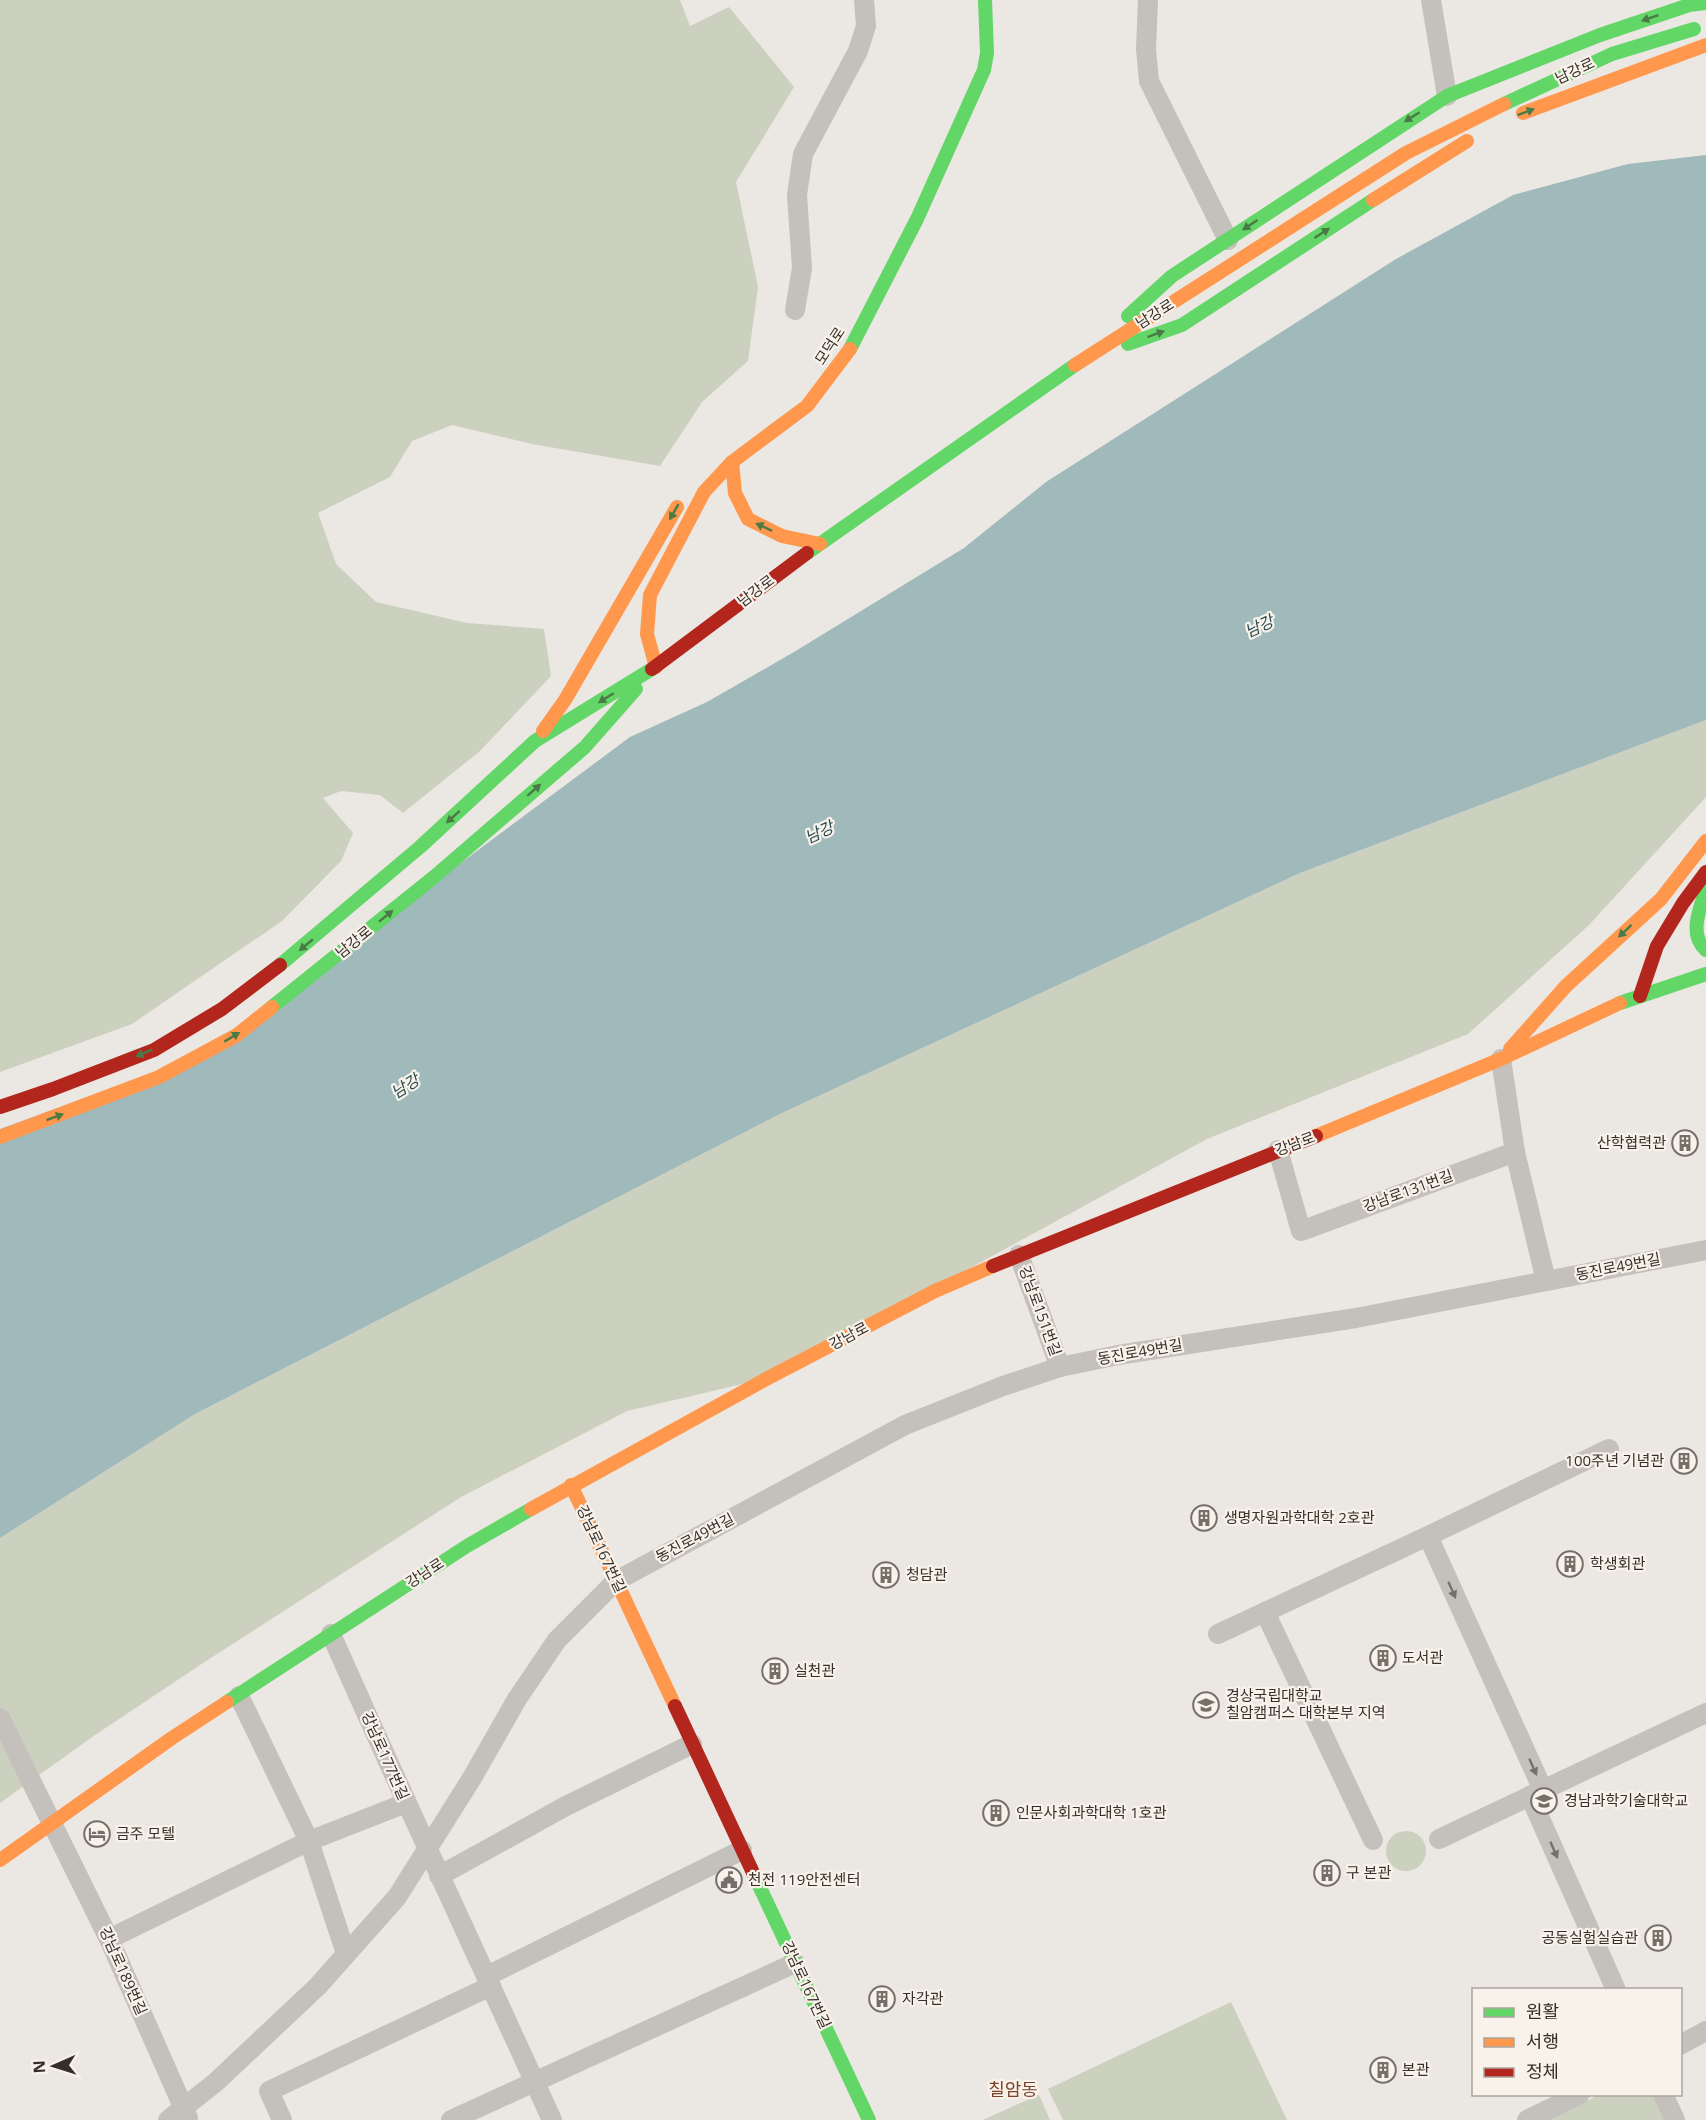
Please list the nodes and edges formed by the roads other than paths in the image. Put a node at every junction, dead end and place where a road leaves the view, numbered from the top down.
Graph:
1 (864, 0) edge
2 (985, 0) edge
3 (1148, 0) edge
4 (1431, 0) edge
5 (1706, 3) edge
6 (1694, 29) dead end
7 (1706, 45) edge
8 (1447, 96) junction
9 (1506, 120) dead end
10 (1478, 135) dead end
11 (1228, 240) junction
12 (795, 310) dead end
13 (1082, 360) junction
14 (732, 462) junction
15 (820, 544) junction
16 (656, 667) junction
17 (535, 741) junction
18 (1706, 841) edge
19 (1706, 872) edge
20 (1706, 890) edge
21 (1661, 899) junction
22 (1646, 931) dead end
23 (1706, 950) edge
24 (1702, 977) edge
25 (1623, 985) dead end
26 (1640, 996) junction
27 (1613, 1006) junction
28 (1501, 1059) junction
29 (0, 1107) edge
30 (0, 1137) edge
31 (1278, 1150) junction
32 (1515, 1152) junction
33 (1706, 1250) edge
34 (1019, 1255) junction
35 (1546, 1281) junction
36 (1060, 1367) junction
37 (1609, 1449) dead end
38 (571, 1485) junction
39 (1428, 1536) junction
40 (616, 1581) junction
41 (1265, 1612) junction
42 (1218, 1634) dead end
43 (331, 1635) junction
44 (239, 1696) junction
45 (1706, 1713) edge
46 (0, 1718) edge
47 (692, 1744) junction
48 (1536, 1793) junction
49 (406, 1803) junction
50 (53, 1824) junction
51 (1439, 1839) dead end
52 (1373, 1840) dead end
53 (309, 1841) junction
54 (428, 1847) junction
55 (742, 1850) junction
56 (0, 1860) edge
57 (440, 1876) junction
58 (109, 1939) junction
59 (346, 1954) junction
60 (795, 1963) junction
61 (489, 1981) junction
62 (1616, 1988) edge
63 (1706, 2031) edge
64 (1682, 2044) edge
65 (534, 2081) junction
66 (1576, 2096) edge
67 (1664, 2096) edge
68 (180, 2116) edge
69 (282, 2120) edge
70 (451, 2120) edge
71 (552, 2120) edge
72 (869, 2120) edge
73 (1527, 2120) edge
74 (1675, 2120) edge

1 - 12 street
2 - 14 street, 모덕로
3 - 11 street
4 - 8 street
5 -> 8 street
6 - 13 street, 남강로
9 -> 7 street
8 -> 11 street
13 -> 10 street
11 - 13 street
13 - 15 street, 남강로
15 -> 14 street
14 - 16 street, 모덕로
14 -> 17 street
15 - 16 street, 남강로
16 -> 17 street, 남강로
30 -> 16 street, 남강로
17 -> 29 street, 남강로
18 - 21 street, 강남로
19 - 26 street
20 - 23 street
21 - 22 street
21 -> 28 street, 강남로
24 - 26 street, 강남로
25 - 27 street
26 - 27 street, 강남로
27 - 28 street, 강남로
28 - 31 street, 강남로
28 - 32 street
31 - 32 street, 강남로131번길
31 - 34 street, 강남로
32 - 35 street
33 - 35 street, 동진로49번길
34 - 36 street, 강남로151번길
34 - 38 street, 강남로
35 - 36 street, 동진로49번길
36 - 40 street, 동진로49번길
37 - 39 street
38 - 40 street, 강남로167번길
38 - 43 street, 강남로
39 - 41 street
39 -> 48 street
40 - 47 street, 강남로167번길
40 - 54 street, 동진로49번길
41 - 42 street
41 - 52 street
43 - 44 street, 강남로
43 - 49 street, 강남로177번길
44 - 50 street, 강남로
44 - 53 street
45 - 48 street
46 - 50 street, 강남로189번길
47 - 55 street, 강남로167번길
47 - 57 street
48 - 51 street
48 -> 62 street
49 - 53 street
49 - 54 street, 강남로177번길
50 - 56 street, 강남로
50 - 58 street, 강남로189번길
53 - 58 street
53 - 59 street
54 - 57 street, 강남로177번길
54 - 59 street, 동진로49번길
55 - 60 street, 강남로167번길
55 - 61 street
57 - 61 street, 강남로177번길
58 - 68 street, 강남로189번길
59 - 68 street, 동진로49번길
60 - 65 street
60 - 72 street, 강남로167번길
61 - 65 street, 강남로177번길
61 - 69 street
63 - 64 street
65 - 70 street
65 - 71 street, 강남로177번길
66 - 73 street
67 - 74 street

